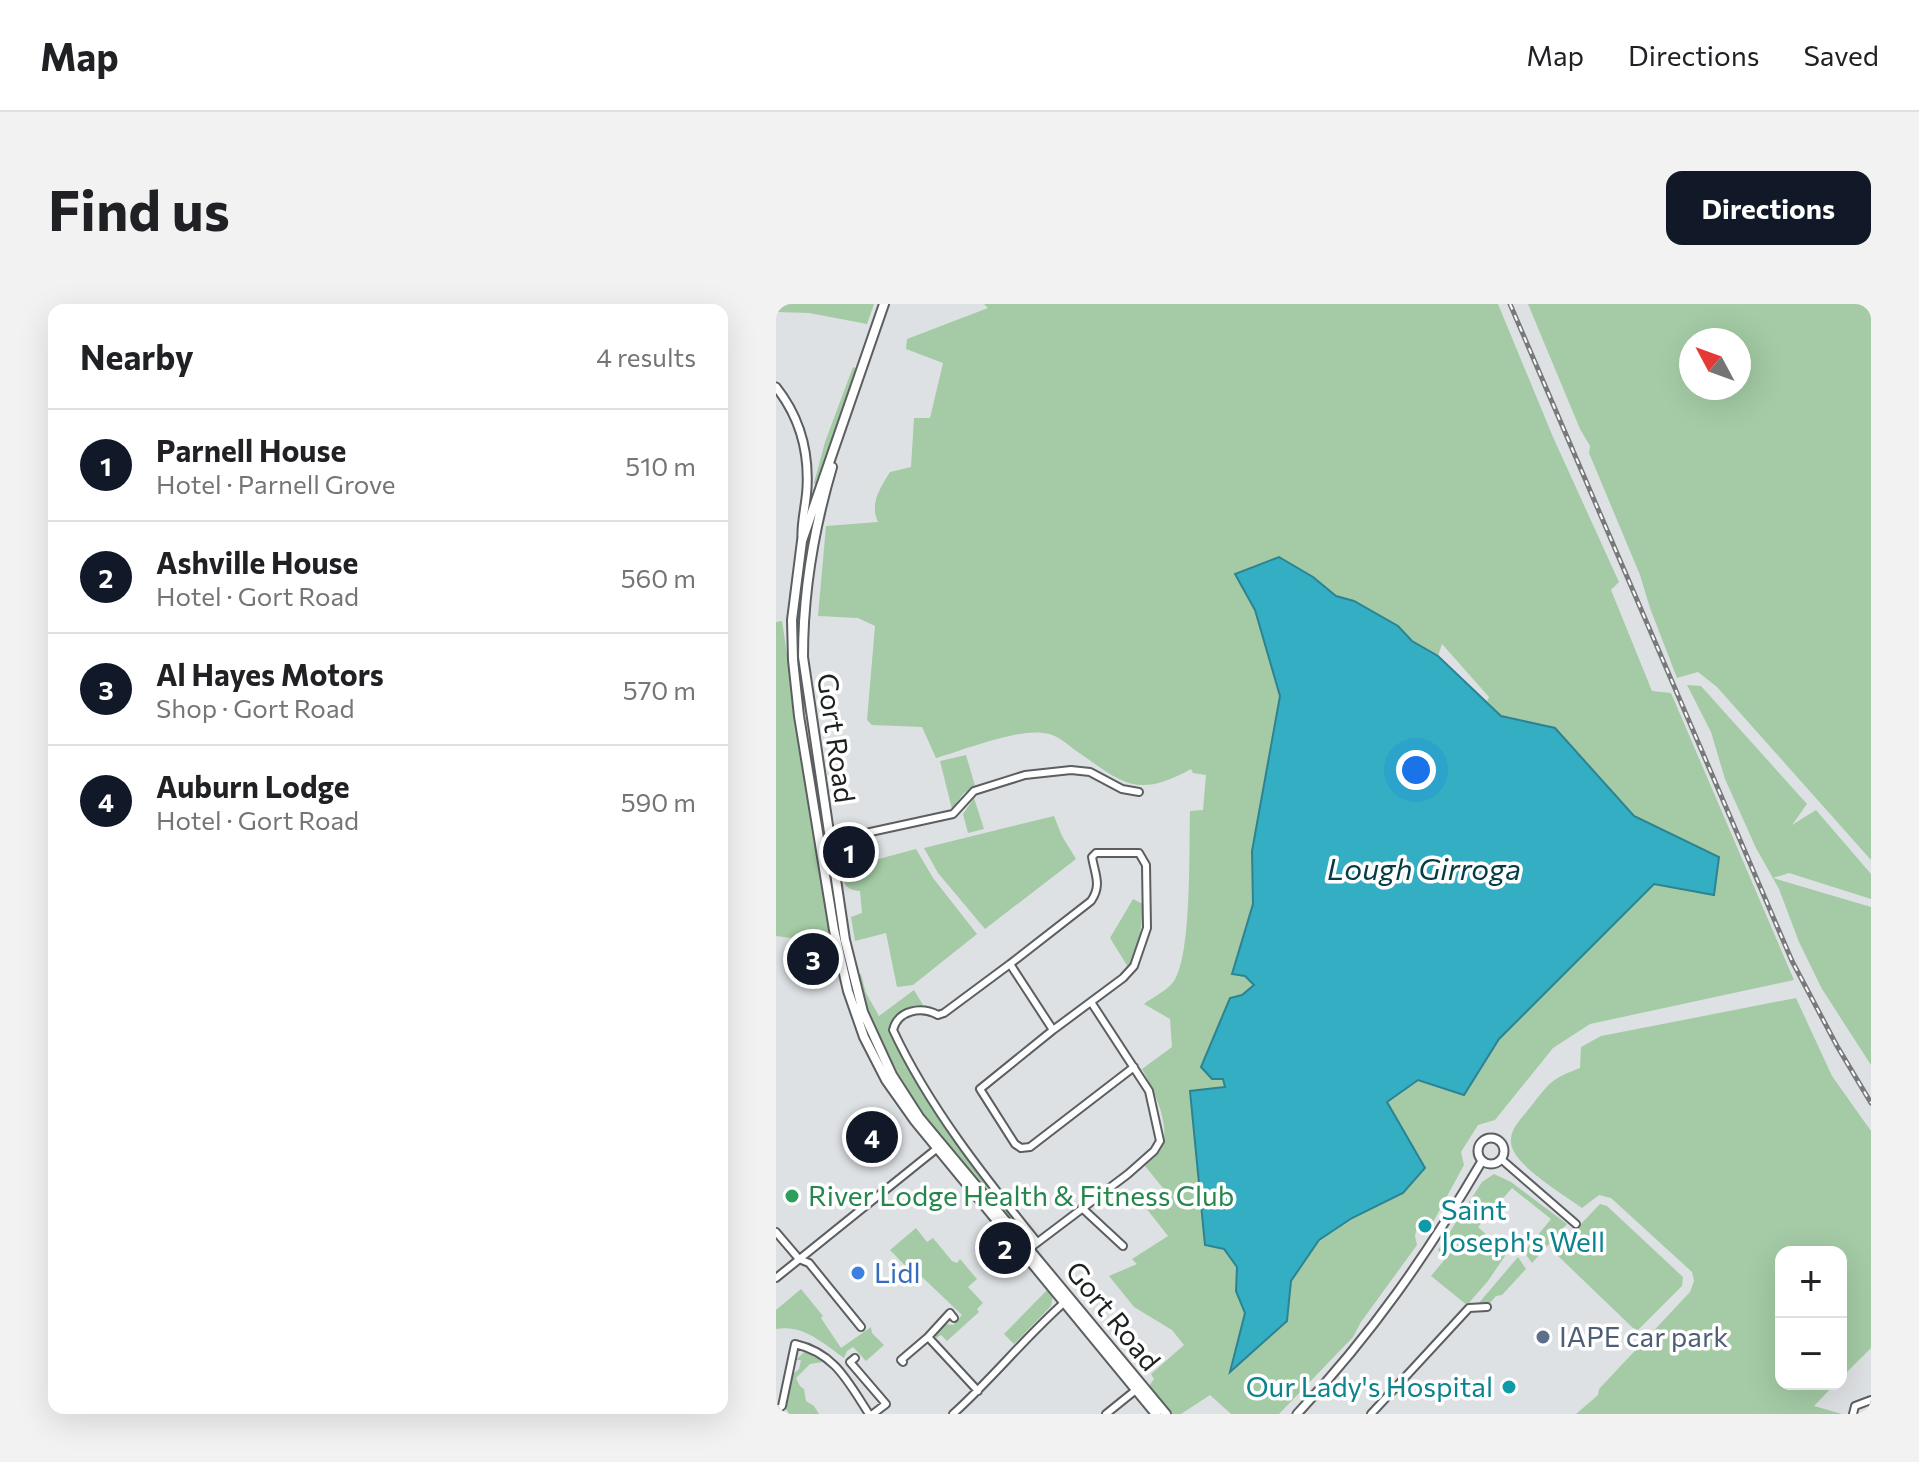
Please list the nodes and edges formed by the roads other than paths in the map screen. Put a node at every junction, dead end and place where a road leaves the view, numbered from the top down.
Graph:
1 (884, 304) edge
2 (776, 387) edge
3 (807, 489) junction
4 (821, 493) junction
5 (802, 541) junction
6 (1139, 792) dead end
7 (824, 842) junction
8 (1010, 964) junction
9 (1091, 1002) junction
10 (1053, 1030) junction
11 (1134, 1067) junction
12 (939, 1146) junction
13 (1501, 1159) junction
14 (1482, 1161) junction
15 (1082, 1208) junction
16 (1576, 1224) dead end
17 (776, 1232) edge
18 (1123, 1246) dead end
19 (1030, 1248) junction
20 (799, 1259) junction
21 (776, 1278) edge
22 (1067, 1300) junction
23 (1487, 1307) dead end
24 (954, 1318) dead end
25 (861, 1327) dead end
26 (928, 1337) junction
27 (855, 1358) dead end
28 (903, 1362) dead end
29 (1139, 1387) junction
30 (978, 1391) junction
31 (1871, 1400) edge
32 (886, 1404) junction
33 (776, 1411) edge
34 (892, 1411) dead end
35 (871, 1414) edge
36 (953, 1414) edge
37 (1106, 1414) edge
38 (1156, 1414) edge
39 (1166, 1414) edge
40 (1297, 1414) edge
41 (1371, 1414) edge
42 (1853, 1414) edge

1 - 4 main road, Gort Road
2 - 3 street
3 - 4 street
3 - 5 street
4 - 5 main road
4 - 7 main road, Gort Road
5 - 7 main road
6 - 7 street
7 - 12 main road, Gort Road
7 - 12 main road, Gort Road
8 - 9 street
8 - 10 street
8 - 19 street
9 - 10 street
9 - 11 street
10 - 11 street
11 - 15 street
12 - 19 main road, Gort Road
12 - 20 street
13 - 14 street
13 - 14 street
13 - 16 street
14 - 40 street
15 - 18 street
15 - 19 street
17 - 20 street
19 - 22 main road, Gort Road
20 - 21 street
20 - 25 street
22 - 29 main road, Gort Road
22 - 30 street
23 - 41 street
24 - 26 street
26 - 28 street
26 - 30 street
27 - 32 street
29 - 37 street
29 - 38 main road, Gort Road
29 - 39 main road, Gort Road
30 - 36 street
31 - 42 street
32 - 34 street
32 - 35 street
33 - 35 street

